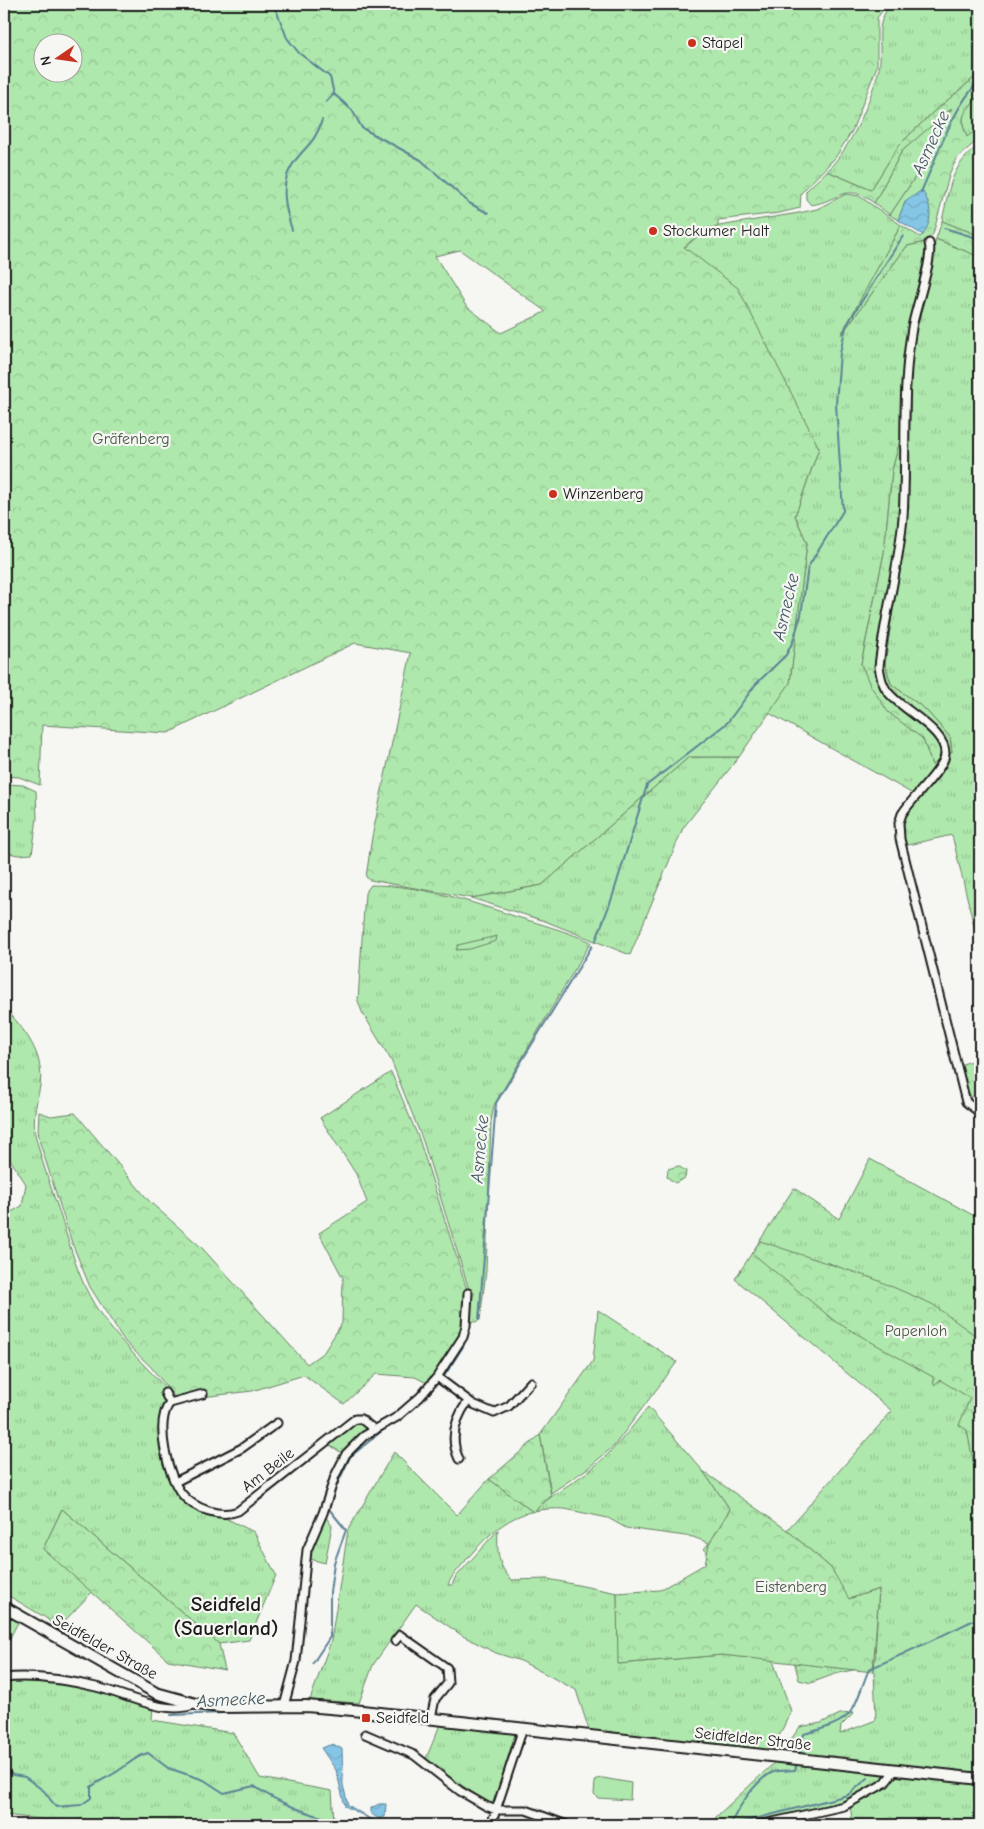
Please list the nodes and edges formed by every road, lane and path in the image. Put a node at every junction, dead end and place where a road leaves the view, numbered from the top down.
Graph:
1 (929, 243) dead end
2 (980, 1113) edge
3 (468, 1293) dead end
4 (437, 1377) junction
5 (531, 1382) dead end
6 (165, 1393) dead end
7 (203, 1394) dead end
8 (468, 1401) junction
9 (170, 1403) junction
10 (277, 1423) dead end
11 (375, 1430) junction
12 (459, 1459) dead end
13 (175, 1482) junction
14 (4, 1607) edge
15 (396, 1641) dead end
16 (4, 1678) edge
17 (196, 1704) junction
18 (284, 1706) junction
19 (431, 1718) junction
20 (523, 1728) junction
21 (365, 1734) dead end
22 (895, 1770) junction
23 (980, 1780) edge
24 (496, 1810) junction
25 (491, 1825) edge
26 (567, 1825) edge
27 (759, 1825) edge

1 - 2 street
3 - 4 street
4 - 8 street
4 - 11 street
5 - 8 street
6 - 9 street
7 - 9 street
8 - 12 street
9 - 13 street, Am Beile
10 - 13 street, Am Beile
11 - 13 street, Am Beile
11 - 18 street
14 - 17 main road, Seidfelder Straße
15 - 19 street
16 - 17 street, Seidfelder Straße
17 - 18 main road, Seidfelder Straße
18 - 19 main road, Seidfelder Straße
19 - 20 main road, Seidfelder Straße
20 - 22 main road, Seidfelder Straße
20 - 24 street
21 - 24 street
22 - 23 main road, Seidfelder Straße
22 - 27 street
24 - 25 street
24 - 26 street

